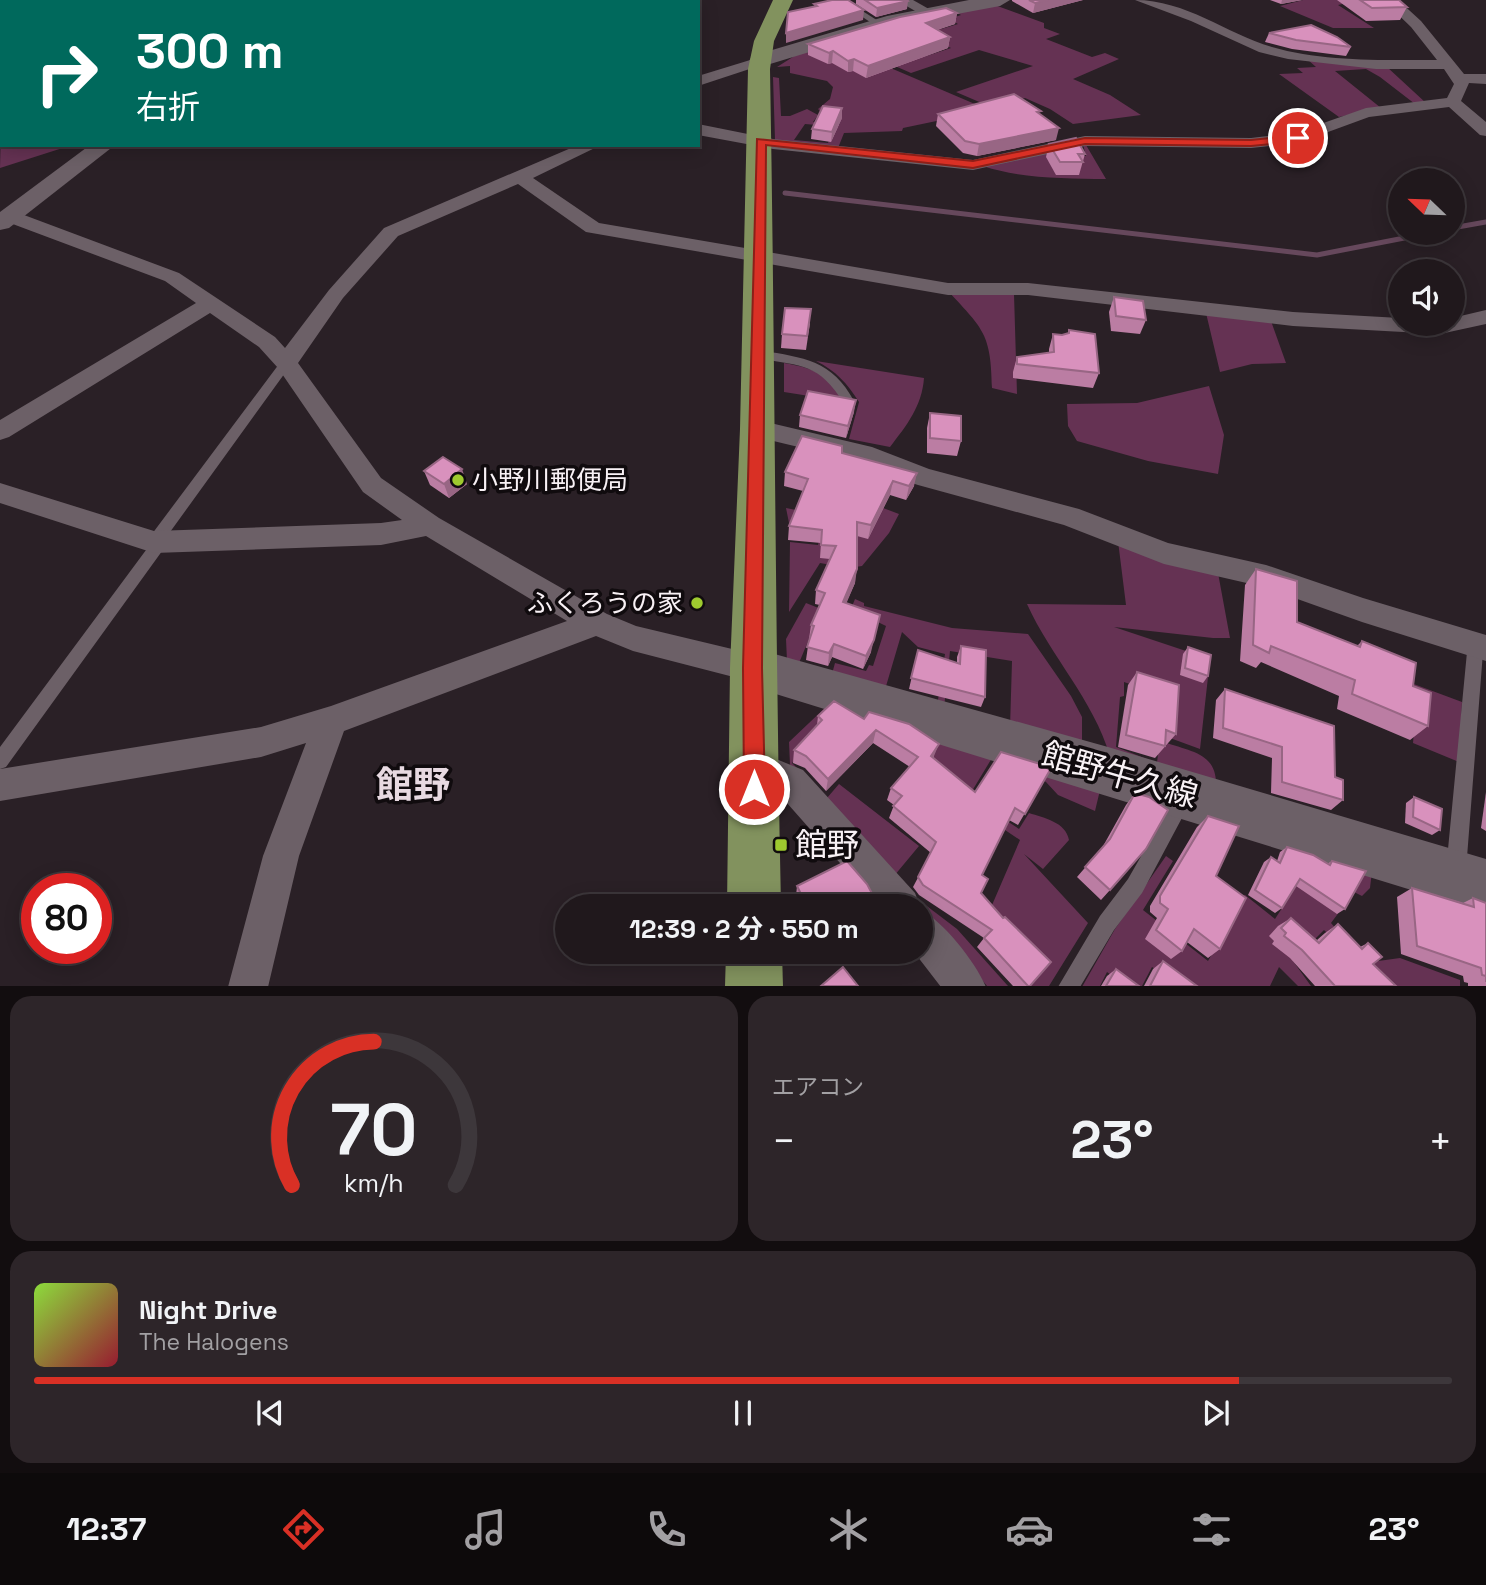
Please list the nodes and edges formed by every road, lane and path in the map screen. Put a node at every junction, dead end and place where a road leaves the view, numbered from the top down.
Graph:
1 (783, 0) edge
2 (840, 0) edge
3 (903, 0) edge
4 (1000, 0) edge
5 (1142, 0) edge
6 (1390, 0) edge
7 (929, 13) junction
8 (879, 24) junction
9 (760, 61) junction
10 (1449, 64) junction
11 (1460, 78) junction
12 (1486, 79) edge
13 (700, 80) edge
14 (1453, 102) junction
15 (700, 129) edge
16 (1486, 131) edge
17 (761, 141) junction
18 (101, 147) edge
19 (588, 147) edge
20 (520, 177) junction
21 (3, 218) edge
22 (758, 258) junction
23 (212, 303) junction
24 (1486, 317) edge
25 (758, 354) junction
26 (286, 363) junction
27 (848, 401) edge
28 (758, 429) junction
29 (0, 431) edge
30 (0, 493) edge
31 (429, 524) junction
32 (157, 543) junction
33 (596, 623) junction
34 (1479, 646) edge
35 (753, 668) junction
36 (331, 722) junction
37 (0, 761) edge
38 (754, 766) junction
39 (0, 785) edge
40 (1186, 794) junction
41 (1471, 881) edge
42 (754, 894) edge
43 (891, 894) edge
44 (933, 945) edge
45 (754, 964) edge
46 (248, 986) edge
47 (754, 986) edge
48 (966, 986) edge
49 (1068, 986) edge

1 - 9 highway
2 - 8 lane
3 - 7 street
4 - 7 main road
5 - 10 street
6 - 10 street
7 - 8 main road
8 - 9 main road
9 - 13 street
9 - 17 highway
10 - 11 street
11 - 12 street
11 - 14 street
14 - 16 street
14 - 17 street
15 - 17 street
17 - 22 highway
18 - 21 street
19 - 20 street
20 - 22 street
20 - 26 street
21 - 23 street
22 - 24 street
22 - 25 highway
23 - 26 street
23 - 29 street
25 - 27 lane
25 - 28 highway
26 - 31 street
26 - 32 lane
28 - 34 street
28 - 35 highway
30 - 32 street
31 - 32 street
31 - 33 street
32 - 37 lane
33 - 35 street
33 - 36 street
34 - 41 lane
35 - 38 highway
35 - 40 main road, 館野牛久線
36 - 39 street
36 - 46 street
38 - 42 highway
38 - 43 street
40 - 41 main road, 館野牛久線
40 - 49 lane
44 - 48 street
45 - 47 highway

